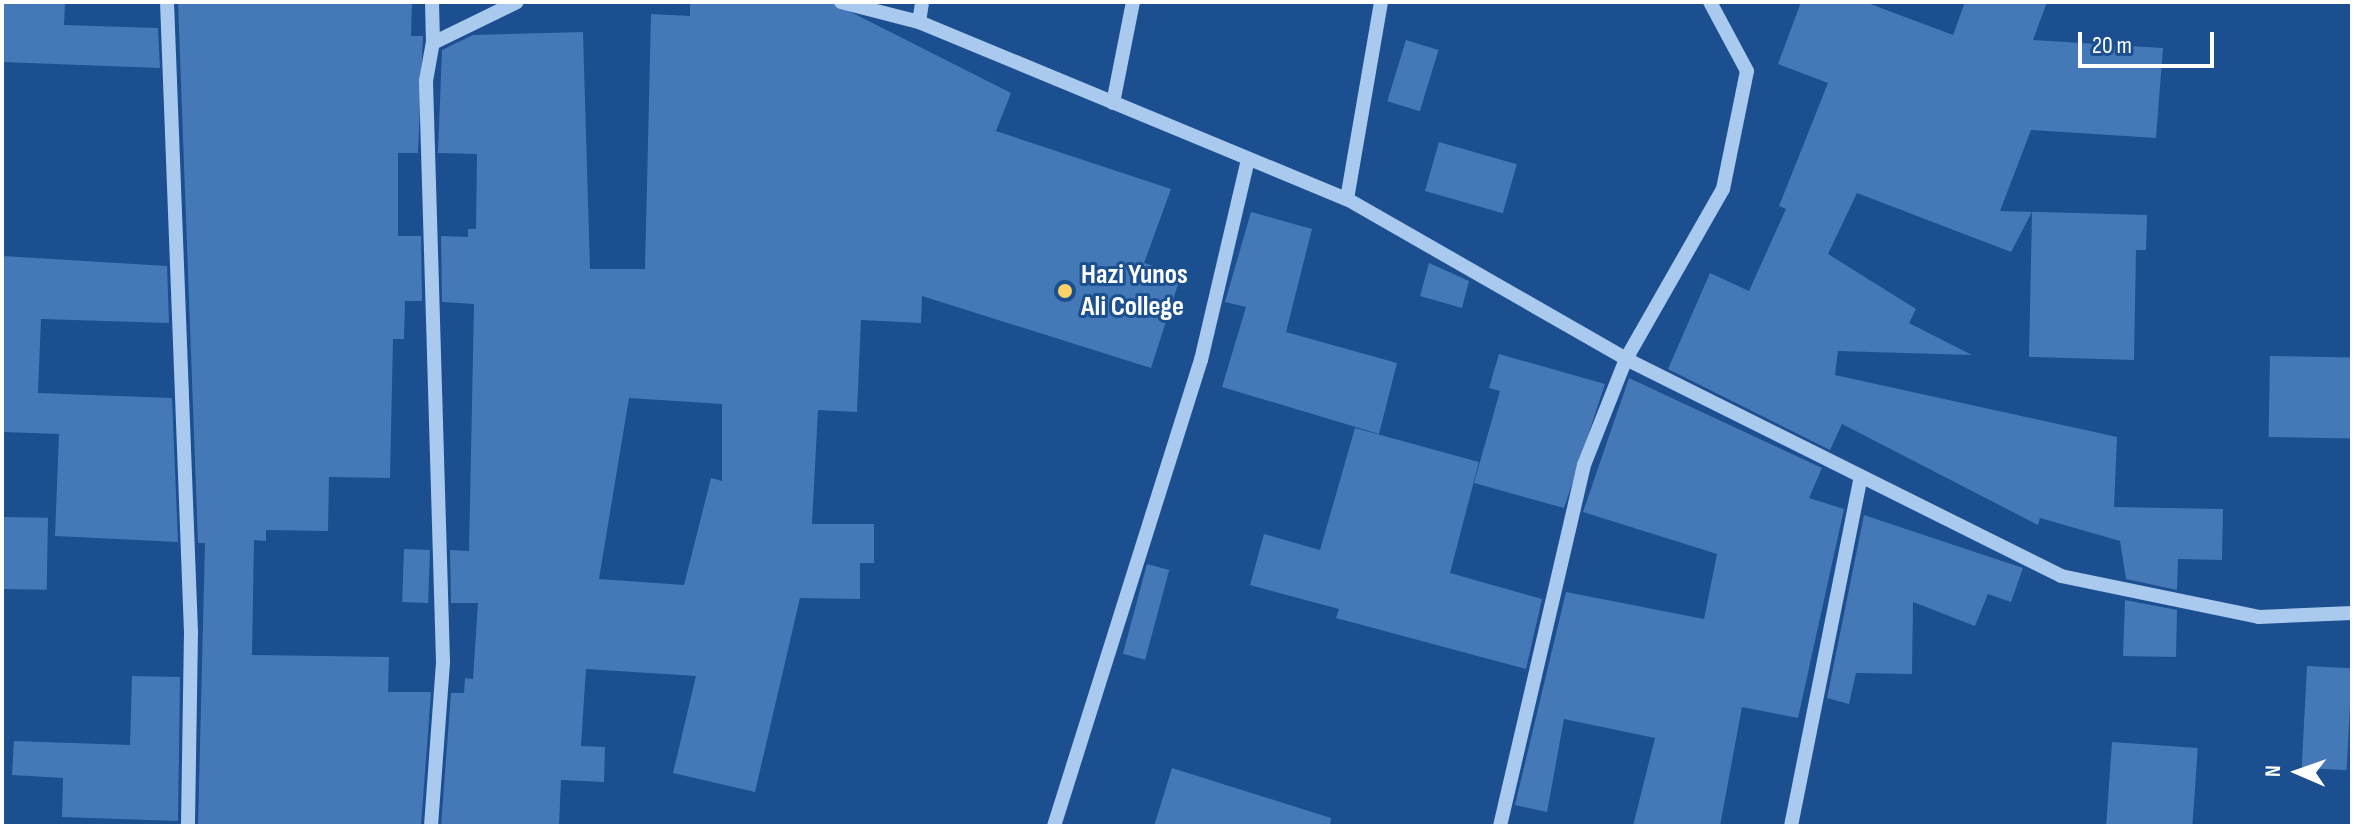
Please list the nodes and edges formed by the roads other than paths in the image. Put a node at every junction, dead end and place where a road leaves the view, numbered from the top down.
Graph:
1 (167, 2) edge
2 (432, 2) edge
3 (517, 2) edge
4 (841, 2) edge
5 (922, 2) edge
6 (1133, 2) edge
7 (1381, 2) edge
8 (1710, 2) edge
9 (919, 22) junction
10 (433, 43) junction
11 (1113, 103) junction
12 (1248, 159) junction
13 (1347, 199) junction
14 (1626, 359) junction
15 (1860, 482) junction
16 (2352, 613) edge
17 (188, 826) edge
18 (431, 826) edge
19 (1054, 826) edge
20 (1500, 826) edge
21 (1791, 826) edge

1 - 17 street
2 - 10 street
3 - 10 street
4 - 9 street
5 - 9 street
6 - 11 street
7 - 13 street
8 - 14 street
9 - 11 street
10 - 18 street
11 - 12 street
12 - 13 street
12 - 19 street
13 - 14 street
14 - 15 street
14 - 20 street
15 - 16 street
15 - 21 street

